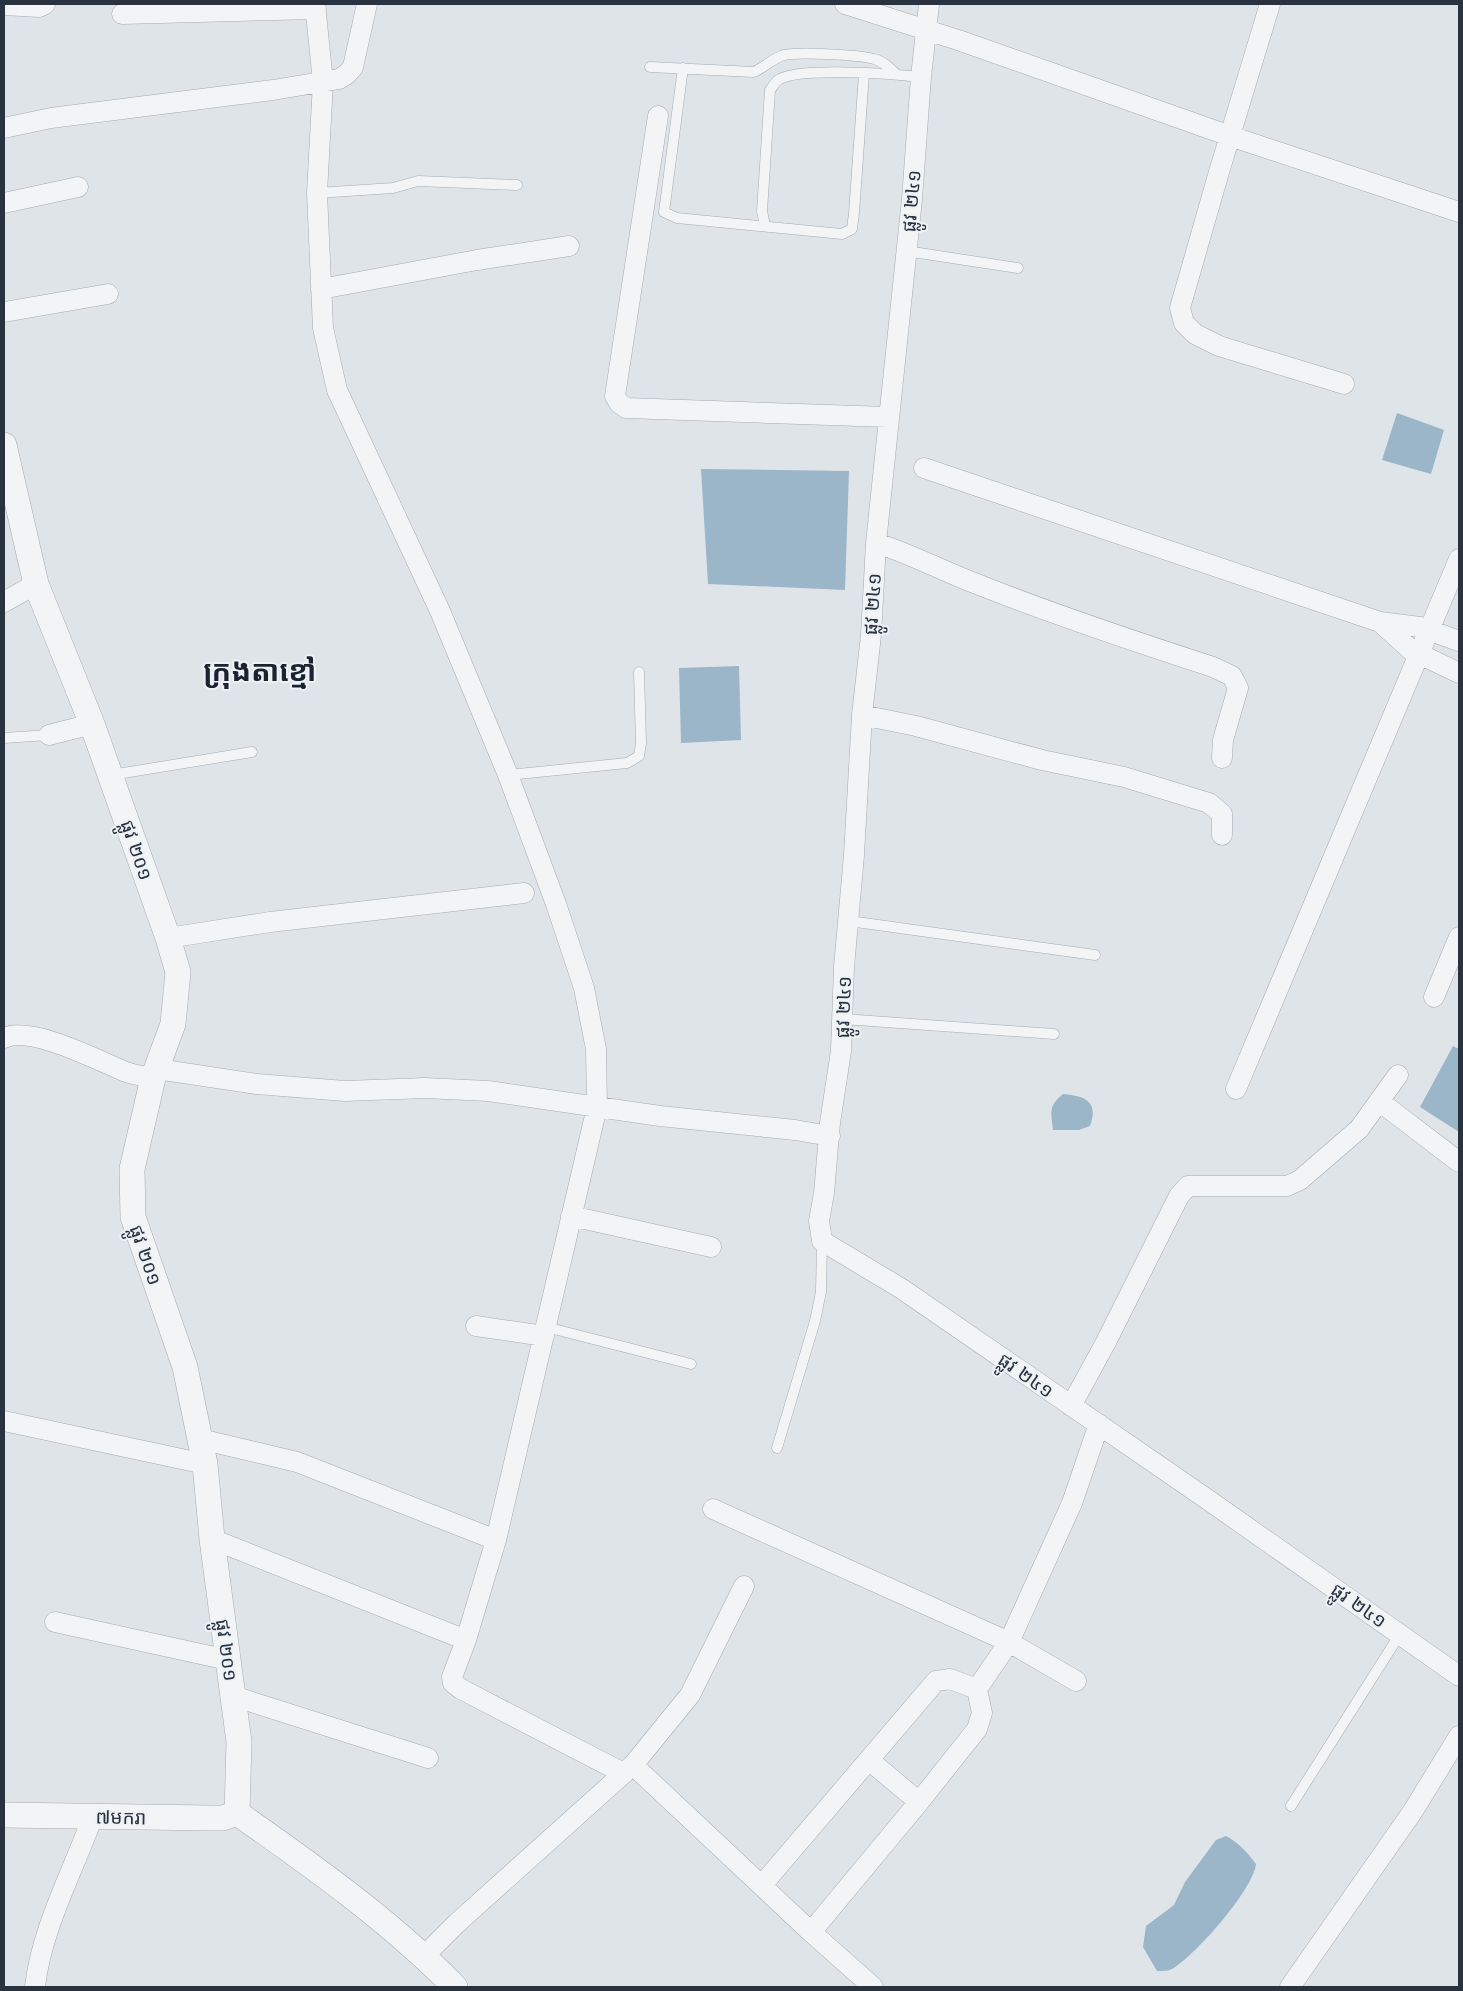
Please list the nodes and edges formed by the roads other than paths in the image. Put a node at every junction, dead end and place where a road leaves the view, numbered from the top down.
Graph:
1 (45, 4) edge
2 (367, 4) edge
3 (844, 4) edge
4 (929, 4) edge
5 (1270, 4) edge
6 (4, 5) edge
7 (315, 6) edge
8 (122, 14) dead end
9 (926, 31) junction
10 (650, 67) dead end
11 (684, 68) junction
12 (864, 74) junction
13 (896, 74) junction
14 (921, 77) junction
15 (323, 82) junction
16 (658, 116) dead end
17 (4, 128) edge
18 (1230, 136) junction
19 (517, 185) dead end
20 (78, 186) dead end
21 (316, 193) junction
22 (4, 203) edge
23 (1459, 212) edge
24 (765, 226) junction
25 (569, 246) dead end
26 (906, 251) junction
27 (1018, 268) dead end
28 (321, 289) junction
29 (108, 294) dead end
30 (4, 312) edge
31 (1344, 384) dead end
32 (888, 417) junction
33 (4, 445) edge
34 (924, 468) dead end
35 (8, 482) edge
36 (876, 543) junction
37 (1459, 559) edge
38 (36, 584) junction
39 (4, 602) edge
40 (1380, 622) junction
41 (1430, 630) junction
42 (1459, 641) edge
43 (1420, 654) junction
44 (639, 672) dead end
45 (1459, 673) edge
46 (862, 715) junction
47 (92, 724) junction
48 (49, 735) joint
49 (4, 738) edge
50 (252, 752) dead end
51 (1222, 758) dead end
52 (110, 775) junction
53 (508, 775) junction
54 (1222, 835) dead end
55 (524, 894) dead end
56 (849, 921) junction
57 (1459, 937) edge
58 (168, 938) junction
59 (1095, 955) dead end
60 (1434, 997) dead end
61 (843, 1018) junction
62 (1054, 1034) dead end
63 (4, 1038) edge
64 (155, 1073) junction
65 (1398, 1075) dead end
66 (1236, 1089) dead end
67 (1379, 1102) junction
68 (597, 1107) junction
69 (830, 1136) junction
70 (1459, 1162) edge
71 (572, 1216) junction
72 (822, 1241) junction
73 (711, 1247) dead end
74 (476, 1326) dead end
75 (545, 1332) junction
76 (690, 1364) dead end
77 (1070, 1406) junction
78 (4, 1420) edge
79 (1099, 1424) junction
80 (200, 1440) junction
81 (777, 1448) dead end
82 (205, 1464) junction
83 (712, 1509) dead end
84 (212, 1539) junction
85 (496, 1540) junction
86 (744, 1586) dead end
87 (55, 1622) dead end
88 (1400, 1634) junction
89 (466, 1640) junction
90 (1008, 1642) junction
91 (228, 1660) junction
92 (1459, 1676) edge
93 (1076, 1680) dead end
94 (977, 1689) junction
95 (233, 1696) junction
96 (1459, 1736) edge
97 (428, 1758) dead end
98 (869, 1760) junction
99 (628, 1769) junction
100 (919, 1802) junction
101 (1291, 1806) dead end
102 (237, 1813) junction
103 (4, 1815) edge
104 (93, 1816) junction
105 (762, 1885) junction
106 (811, 1932) junction
107 (424, 1956) junction
108 (35, 1987) edge
109 (455, 1987) edge
110 (873, 1987) edge
111 (1290, 1987) edge

1 - 6 street
2 - 15 street
3 - 9 street
4 - 9 street, ផ្លូវ ២៤១
5 - 18 street
7 - 8 street
7 - 15 street
9 - 14 street, ផ្លូវ ២៤១
9 - 18 street
10 - 11 lane
11 - 13 lane
11 - 24 lane
12 - 13 lane
12 - 24 lane
12 - 24 lane
13 - 14 lane
14 - 26 street, ផ្លូវ ២៤១
15 - 17 street
15 - 21 street
16 - 32 street
18 - 23 street
18 - 31 street
19 - 21 lane
20 - 22 street
21 - 28 street
25 - 28 street
26 - 27 lane
26 - 32 street, ផ្លូវ ២៤១
28 - 53 street
29 - 30 street
32 - 36 street, ផ្លូវ ២៤១
33 - 35 street, ផ្លូវ ២០១
34 - 40 street
35 - 38 street, ផ្លូវ ២០១
36 - 46 street, ផ្លូវ ២៤១
36 - 51 street
37 - 41 street
38 - 39 street
38 - 47 street, ផ្លូវ ២០១
40 - 41 street
40 - 43 street
41 - 42 street
41 - 43 street
43 - 45 street
43 - 66 street
44 - 53 lane
46 - 54 street
46 - 56 street, ផ្លូវ ២៤១
47 - 48 street
47 - 52 street, ផ្លូវ ២០១
48 - 49 lane
50 - 52 lane
52 - 58 street, ផ្លូវ ២០១
53 - 68 street
55 - 58 street
56 - 59 lane
56 - 61 street, ផ្លូវ ២៤១
57 - 60 street
58 - 64 street, ផ្លូវ ២០១
61 - 62 lane
61 - 69 street, ផ្លូវ ២៤១
63 - 64 street
64 - 68 street
64 - 80 street, ផ្លូវ ២០១
65 - 67 street
67 - 70 street
67 - 77 street
68 - 69 street
68 - 71 street
69 - 72 street, ផ្លូវ ២៤១
71 - 73 street
71 - 75 street
72 - 77 street, ផ្លូវ ២៤១
72 - 81 lane
74 - 75 street
75 - 76 lane
75 - 85 street
77 - 79 street, ផ្លូវ ២៤១
78 - 82 street
79 - 88 street, ផ្លូវ ២៤១
79 - 90 street
80 - 82 street, ផ្លូវ ២០១
80 - 85 street
82 - 84 street, ផ្លូវ ២០១
83 - 90 street
84 - 89 street
84 - 91 street, ផ្លូវ ២០១
85 - 89 street
86 - 99 street
87 - 91 street
88 - 92 street, ផ្លូវ ២៤១
88 - 101 lane
89 - 99 street
90 - 93 street
90 - 94 street
91 - 95 street, ផ្លូវ ២០១
94 - 98 street
94 - 100 street
95 - 97 street
95 - 102 street, ផ្លូវ ២០១
96 - 111 street
98 - 100 street
98 - 105 street
99 - 105 street
99 - 107 street
100 - 106 street
102 - 104 street, ៧មករា
102 - 107 street
103 - 104 street, ៧មករា
104 - 108 street
105 - 106 street
106 - 110 street
107 - 109 street

